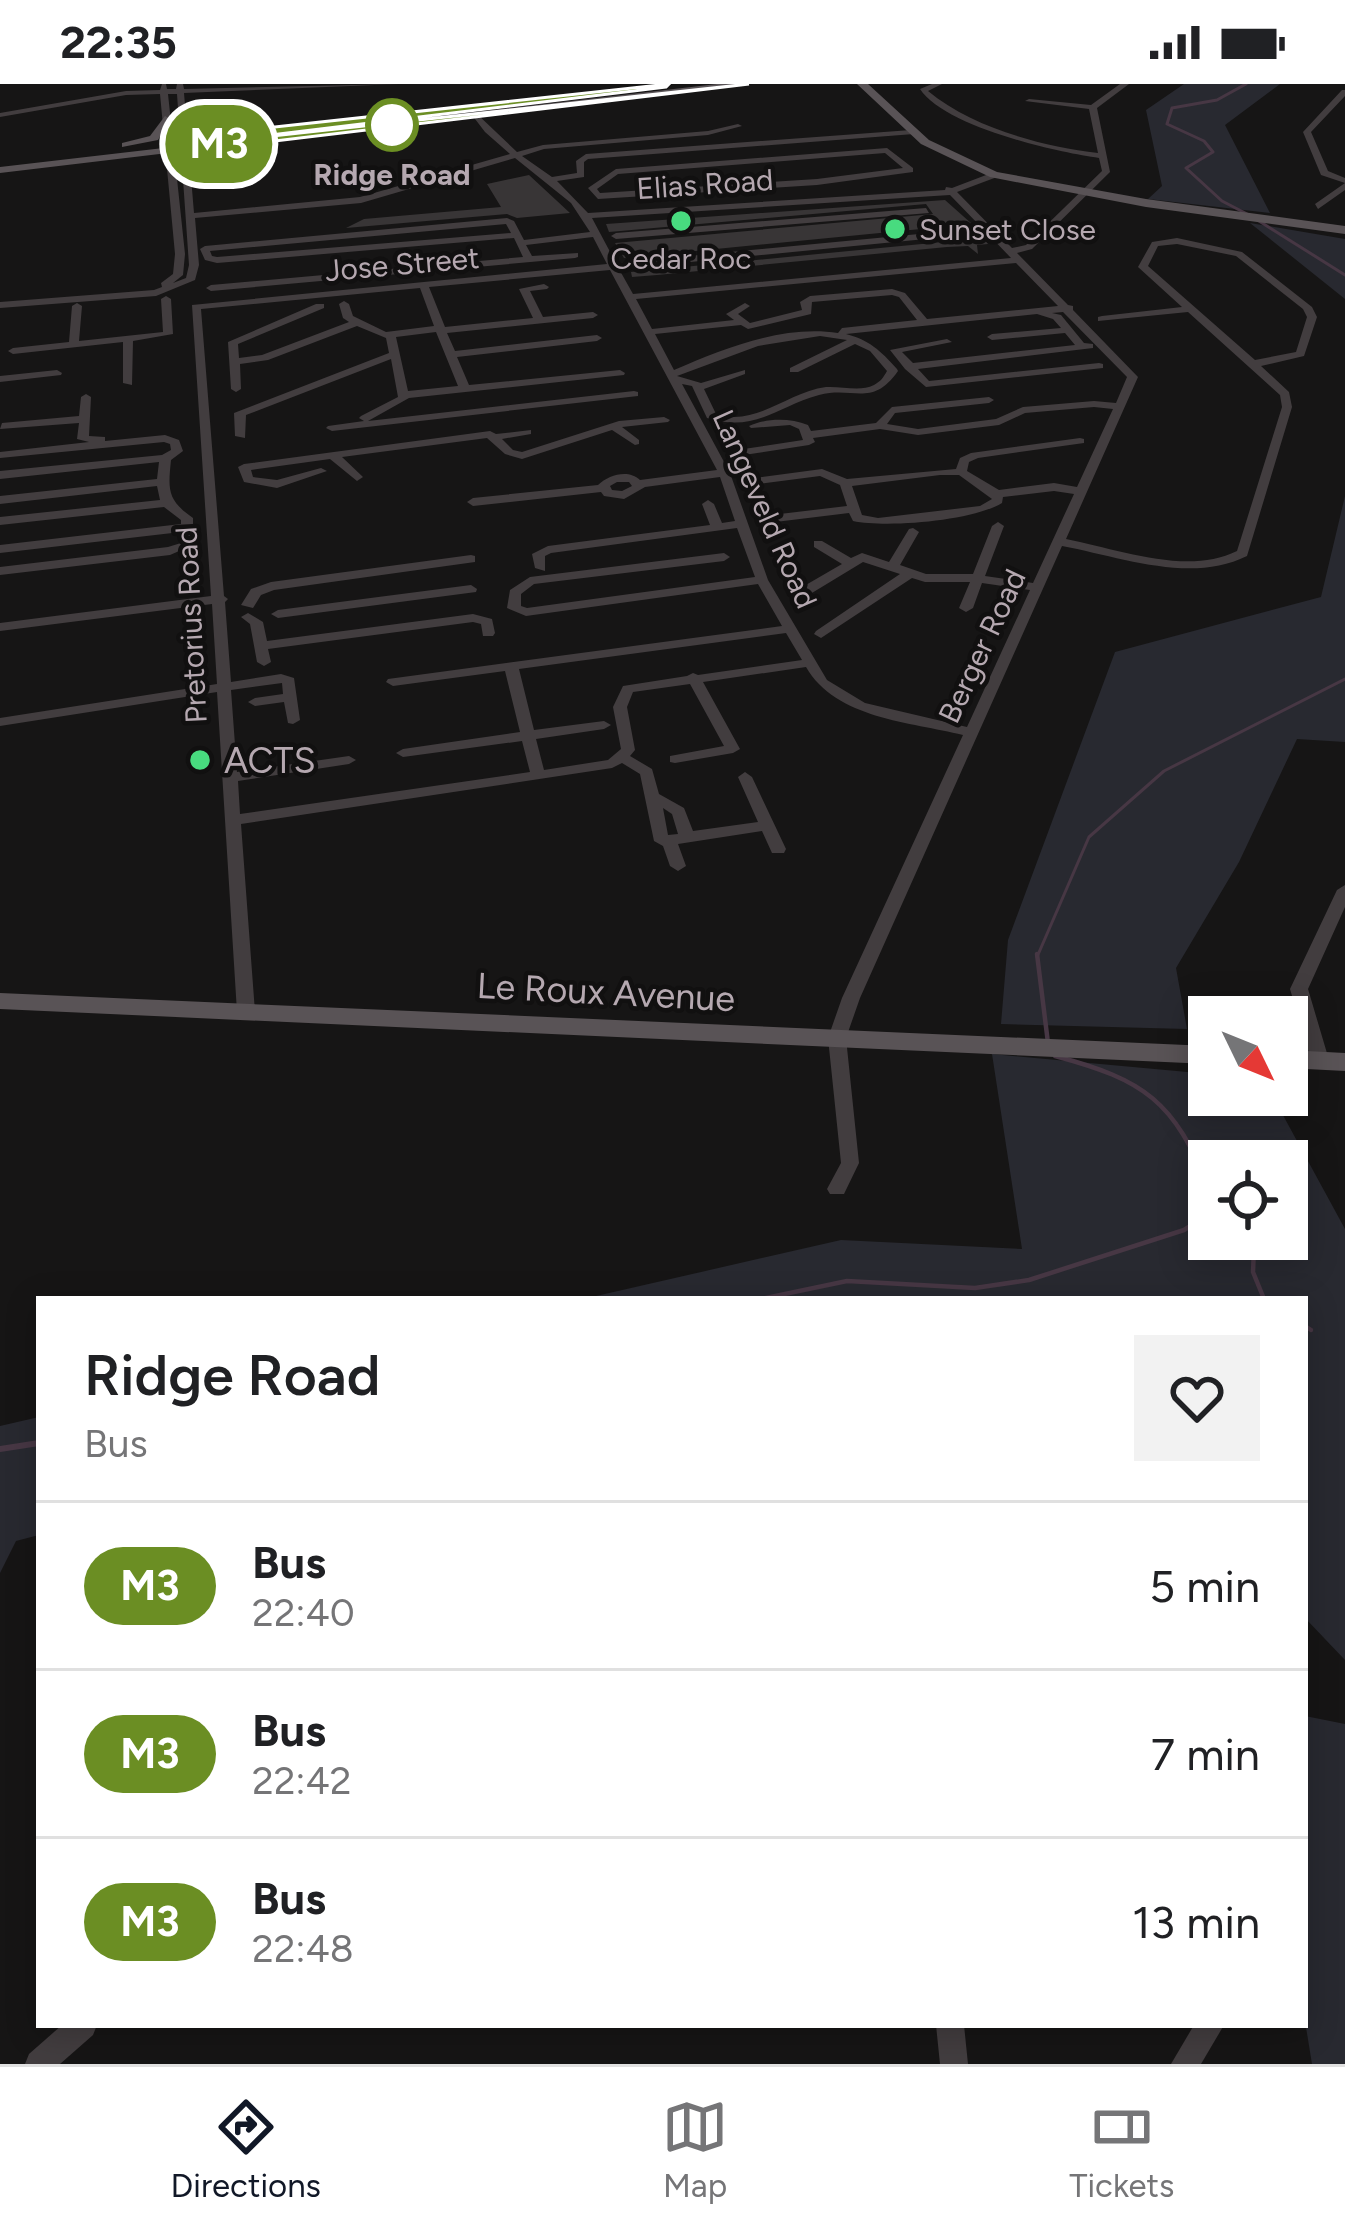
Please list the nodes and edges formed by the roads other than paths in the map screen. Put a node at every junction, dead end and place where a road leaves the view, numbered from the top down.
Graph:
1 (201, 84) edge
2 (321, 84) edge
3 (346, 84) edge
4 (394, 84) edge
5 (666, 84) edge
6 (743, 84) edge
7 (862, 84) edge
8 (938, 84) edge
9 (1126, 84) edge
10 (848, 86) edge
11 (181, 87) edge
12 (164, 88) edge
13 (1345, 92) edge
14 (1029, 101) dead end
15 (1093, 107) junction
16 (0, 113) edge
17 (165, 119) junction
18 (481, 122) junction
19 (182, 123) junction
20 (738, 126) dead end
21 (280, 130) junction
22 (896, 132) junction
23 (911, 132) junction
24 (241, 134) junction
25 (168, 146) junction
26 (94, 150) junction
27 (186, 150) junction
28 (514, 155) junction
29 (1104, 155) junction
30 (115, 157) junction
31 (0, 165) edge
32 (699, 166) junction
33 (170, 168) junction
34 (988, 175) junction
35 (554, 179) junction
36 (823, 181) junction
37 (1345, 183) edge
38 (729, 187) junction
39 (710, 188) junction
40 (951, 191) junction
41 (1082, 194) junction
42 (598, 196) junction
43 (811, 196) dead end
44 (739, 200) junction
45 (839, 203) junction
46 (1318, 206) dead end
47 (925, 210) dead end
48 (224, 214) junction
49 (191, 216) junction
50 (586, 216) junction
51 (436, 227) junction
52 (992, 230) junction
53 (1345, 230) edge
54 (178, 232) junction
55 (594, 234) junction
56 (841, 234) dead end
57 (324, 236) junction
58 (616, 236) dead end
59 (519, 239) junction
60 (442, 241) junction
61 (428, 242) junction
62 (738, 243) dead end
63 (850, 244) junction
64 (346, 249) junction
65 (328, 251) junction
66 (747, 254) junction
67 (575, 255) dead end
68 (730, 256) junction
69 (1017, 256) junction
70 (251, 258) junction
71 (532, 260) junction
72 (436, 268) junction
73 (613, 268) junction
74 (540, 272) dead end
75 (736, 272) dead end
76 (348, 279) junction
77 (582, 283) dead end
78 (254, 284) junction
79 (424, 286) junction
80 (211, 288) dead end
81 (524, 289) junction
82 (136, 293) junction
83 (461, 295) dead end
84 (629, 297) junction
85 (166, 299) dead end
86 (369, 302) dead end
87 (344, 304) junction
88 (0, 305) edge
89 (77, 306) dead end
90 (320, 306) junction
91 (745, 306) dead end
92 (196, 308) joint
93 (297, 308) dead end
94 (1069, 308) junction
95 (1191, 310) junction
96 (593, 316) dead end
97 (1102, 319) dead end
98 (539, 320) junction
99 (924, 322) junction
100 (356, 323) junction
101 (738, 323) junction
102 (442, 329) junction
103 (882, 330) dead end
104 (1069, 330) junction
105 (842, 331) dead end
106 (649, 332) junction
107 (391, 334) junction
108 (992, 337) dead end
109 (128, 338) junction
110 (597, 338) dead end
111 (858, 339) junction
112 (947, 342) dead end
113 (74, 344) junction
114 (547, 344) junction
115 (1106, 345) junction
116 (1082, 347) junction
117 (5, 352) edge
118 (395, 354) junction
119 (453, 354) junction
120 (996, 356) junction
121 (234, 362) junction
122 (1252, 364) junction
123 (1100, 366) dead end
124 (909, 367) junction
125 (794, 370) dead end
126 (741, 372) dead end
127 (57, 373) dead end
128 (620, 373) dead end
129 (1017, 375) junction
130 (672, 377) junction
131 (562, 378) junction
132 (0, 379) edge
133 (462, 382) junction
134 (128, 383) dead end
135 (403, 388) junction
136 (698, 388) junction
137 (236, 389) dead end
138 (634, 394) dead end
139 (86, 397) dead end
140 (989, 400) dead end
141 (1120, 407) junction
142 (84, 419) junction
143 (664, 420) dead end
144 (361, 424) junction
145 (1, 426) edge
146 (880, 426) junction
147 (615, 427) junction
148 (332, 428) dead end
149 (720, 430) dead end
150 (162, 432) dead end
151 (527, 432) dead end
152 (808, 434) junction
153 (242, 436) dead end
154 (497, 437) junction
155 (427, 441) junction
156 (1080, 441) dead end
157 (635, 442) dead end
158 (438, 452) dead end
159 (737, 453) dead end
160 (331, 454) junction
161 (0, 455) edge
162 (165, 458) junction
163 (321, 471) dead end
164 (961, 472) junction
165 (724, 473) junction
166 (0, 476) edge
167 (229, 477) junction
168 (357, 477) dead end
169 (758, 480) dead end
170 (164, 482) junction
171 (845, 482) junction
172 (1083, 492) junction
173 (998, 494) junction
174 (0, 500) edge
175 (473, 502) dead end
176 (166, 503) junction
177 (708, 504) dead end
178 (850, 509) junction
179 (767, 519) dead end
180 (0, 521) edge
181 (742, 524) junction
182 (998, 526) dead end
183 (189, 527) junction
184 (717, 527) junction
185 (913, 532) dead end
186 (1061, 542) junction
187 (818, 544) dead end
188 (0, 549) edge
189 (724, 556) dead end
190 (471, 559) dead end
191 (848, 562) junction
192 (893, 566) junction
193 (541, 568) dead end
194 (0, 571) edge
195 (910, 573) junction
196 (978, 579) junction
197 (762, 580) junction
198 (1039, 588) junction
199 (471, 589) dead end
200 (797, 596) dead end
201 (380, 601) junction
202 (966, 608) dead end
203 (221, 609) junction
204 (248, 610) junction
205 (278, 614) dead end
206 (0, 627) edge
207 (386, 629) junction
208 (789, 629) junction
209 (488, 633) dead end
210 (821, 634) dead end
211 (808, 663) junction
212 (511, 666) junction
213 (693, 677) junction
214 (393, 682) dead end
215 (225, 684) junction
216 (291, 698) junction
217 (255, 702) dead end
218 (293, 720) dead end
219 (0, 722) edge
220 (604, 725) dead end
221 (971, 732) junction
222 (527, 736) junction
223 (404, 753) dead end
224 (624, 758) junction
225 (675, 759) dead end
226 (349, 760) dead end
227 (538, 776) junction
228 (745, 777) dead end
229 (228, 778) junction
230 (651, 796) junction
231 (232, 820) junction
232 (767, 825) junction
233 (673, 839) junction
234 (778, 849) dead end
235 (678, 866) dead end
236 (1345, 890) edge
237 (1340, 915) edge
238 (0, 1001) edge
239 (246, 1012) junction
240 (836, 1038) junction
241 (1188, 1054) edge
242 (1332, 1061) edge
243 (837, 1189) dead end
244 (80, 2028) edge
245 (950, 2028) edge
246 (1208, 2028) edge
247 (39, 2064) edge
248 (954, 2064) edge
249 (1185, 2064) edge

1 - 11 street
2 - 3 street
4 - 11 street
5 - 21 main road
6 - 18 main road
7 - 23 main road
8 - 29 street
9 - 15 street
10 - 22 main road
11 - 12 street
11 - 19 street
12 - 16 street
12 - 17 street
13 - 37 street
14 - 15 street
15 - 29 street
17 - 25 street
17 - 26 main road
18 - 21 main road
18 - 27 main road
18 - 28 street, Langeveld Road
19 - 24 main road
19 - 27 street
20 - 28 street
21 - 24 main road
22 - 23 street
22 - 34 main road
22 - 35 street
23 - 34 main road
24 - 27 main road
25 - 26 main road
25 - 27 main road
25 - 30 main road
25 - 33 street
26 - 31 main road
27 - 49 street
28 - 35 street, Langeveld Road
28 - 48 street
29 - 41 street
30 - 31 main road
30 - 33 main road
32 - 36 street
32 - 39 street
32 - 42 street
33 - 54 street
34 - 40 street, Elias Road
34 - 41 main road
35 - 50 street, Langeveld Road
36 - 38 street
36 - 45 street
37 - 46 street
38 - 39 street
38 - 44 street
39 - 42 street
40 - 45 street, Elias Road
40 - 52 street, Berger Road
41 - 53 main road
41 - 69 street
42 - 44 street
43 - 44 street
45 - 47 street
45 - 50 street, Elias Road
45 - 58 street
48 - 49 street
48 - 49 street
49 - 54 street
49 - 82 street
50 - 55 street, Langeveld Road
51 - 57 street
51 - 59 street
51 - 60 street
52 - 63 street, Jose Street
52 - 69 street, Berger Road
54 - 82 street
55 - 59 street
55 - 73 street, Langeveld Road
56 - 63 street
57 - 65 street
57 - 70 street
59 - 60 street
59 - 71 street
60 - 61 street
61 - 64 street
61 - 72 street
62 - 66 street
63 - 66 street, Jose Street
64 - 65 street
64 - 76 street
65 - 70 street
66 - 68 street, Jose Street
67 - 71 street
68 - 73 street, Jose Street
68 - 75 street
69 - 84 street
69 - 94 street, Berger Road
70 - 78 street
71 - 72 street
71 - 74 street
72 - 76 street
73 - 79 street, Jose Street
73 - 84 street, Langeveld Road
76 - 78 street
77 - 81 street
78 - 80 street
79 - 92 street, Jose Street
79 - 102 street
81 - 83 street
81 - 98 street
82 - 88 street
84 - 106 street, Langeveld Road
85 - 109 street
86 - 87 street
87 - 90 street
87 - 100 street
89 - 113 street
90 - 93 street
90 - 121 street
91 - 101 street
92 - 167 street, Pretorius Road
94 - 99 street
94 - 115 street, Berger Road
95 - 97 street
95 - 122 street
95 - 122 street
96 - 98 street
98 - 102 street
99 - 101 street
99 - 105 street
100 - 107 street
100 - 121 street
101 - 106 street
102 - 107 street
102 - 119 street
103 - 104 street
104 - 108 street
104 - 116 street
106 - 130 street, Langeveld Road
107 - 118 street
109 - 113 street
109 - 134 street
110 - 114 street
111 - 125 street
111 - 130 street
111 - 136 street
112 - 124 street
113 - 117 street
114 - 119 street
114 - 131 street
115 - 116 street
115 - 141 street, Berger Road
116 - 120 street
117 - 132 street
118 - 135 street
118 - 153 street
119 - 133 street
120 - 124 street
120 - 129 street
121 - 137 street
122 - 186 street
123 - 129 street
124 - 129 street
126 - 136 street
127 - 132 street
128 - 131 street
130 - 136 street
130 - 165 street, Langeveld Road
131 - 133 street
133 - 135 street
135 - 144 street
138 - 144 street
139 - 142 street
140 - 146 street
141 - 146 street
141 - 172 street, Berger Road
142 - 145 street
142 - 150 street
143 - 147 street
144 - 148 street
146 - 152 street
147 - 154 street
147 - 157 street
149 - 152 street
151 - 154 street
152 - 159 street
154 - 155 street
155 - 158 street
155 - 160 street
156 - 164 street
160 - 167 street
160 - 168 street
161 - 162 street
162 - 166 street
162 - 170 street
163 - 167 street
164 - 171 street
164 - 173 street
165 - 175 street
165 - 181 street, Langeveld Road
167 - 203 street, Pretorius Road
169 - 171 street
170 - 174 street
170 - 176 street
171 - 178 street
172 - 173 street
172 - 186 street, Berger Road
173 - 178 street
176 - 180 street
176 - 183 street
177 - 184 street
178 - 179 street
181 - 184 street
181 - 197 street, Langeveld Road
182 - 196 street
183 - 188 street
183 - 194 street
184 - 193 street
185 - 192 street
186 - 198 street, Berger Road
187 - 191 street
189 - 197 street
190 - 204 street
191 - 192 street
191 - 200 street
192 - 195 street
195 - 196 street
195 - 210 street
196 - 198 street
196 - 202 street
197 - 208 street, Langeveld Road
198 - 221 street, Berger Road
199 - 201 street
201 - 205 street
201 - 207 street
203 - 204 street
203 - 206 street
203 - 215 street, Pretorius Road
204 - 207 street
207 - 209 street
208 - 211 street, Langeveld Road
208 - 212 street
211 - 213 street
211 - 221 street, Langeveld Road
212 - 214 street
212 - 222 street
213 - 224 street
213 - 225 street
215 - 216 street
215 - 219 street
215 - 229 street, Pretorius Road
216 - 217 street
216 - 218 street
220 - 222 street
221 - 240 street, Berger Road
222 - 223 street
222 - 227 street
224 - 227 street
224 - 230 street
226 - 229 street
227 - 231 street
228 - 232 street
229 - 231 street, Pretorius Road
230 - 233 street
230 - 233 street
231 - 239 street, Pretorius Road
232 - 233 street
232 - 234 street
233 - 235 street
236 - 237 street
237 - 242 street
238 - 239 main road, Le Roux Avenue
239 - 240 main road, Le Roux Avenue
240 - 241 main road, Le Roux Avenue
240 - 243 street
244 - 247 street
245 - 248 street
246 - 249 street

